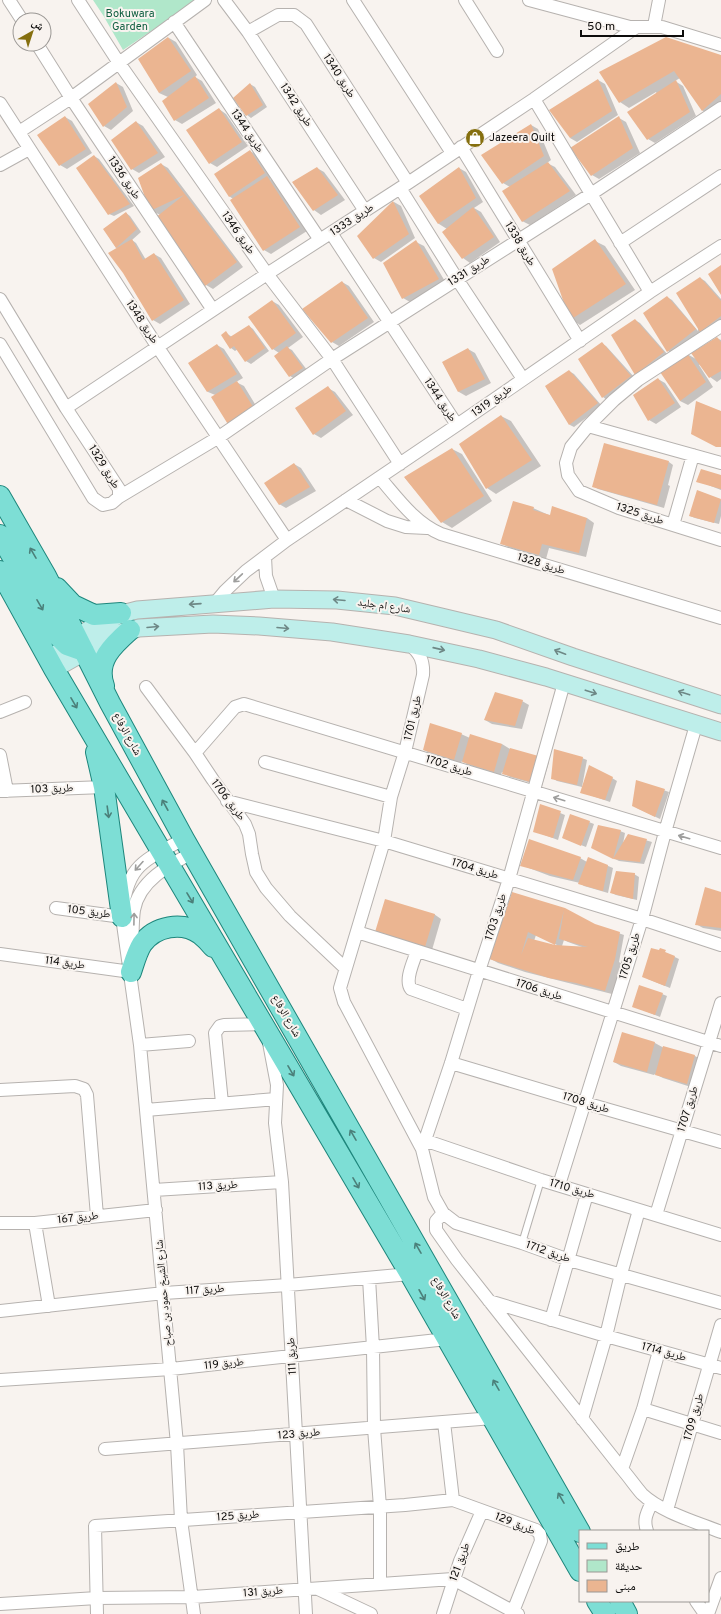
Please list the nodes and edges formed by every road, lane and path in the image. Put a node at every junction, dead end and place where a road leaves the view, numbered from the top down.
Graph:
1 (9, 0) edge
2 (78, 0) edge
3 (205, 0) edge
4 (224, 0) edge
5 (353, 0) edge
6 (465, 0) edge
7 (529, 0) edge
8 (659, 0) edge
9 (17, 12) edge
10 (174, 22) junction
11 (654, 26) junction
12 (635, 28) junction
13 (248, 32) junction
14 (721, 45) edge
15 (497, 51) dead end
16 (42, 52) edge
17 (119, 63) junction
18 (71, 98) junction
19 (534, 99) junction
20 (0, 103) edge
21 (721, 108) edge
22 (19, 132) junction
23 (29, 149) junction
24 (457, 150) junction
25 (0, 166) edge
26 (721, 176) edge
27 (404, 186) junction
28 (591, 194) junction
29 (366, 211) junction
30 (331, 233) junction
31 (320, 240) junction
32 (518, 241) junction
33 (620, 243) junction
34 (721, 246) edge
35 (267, 274) junction
36 (457, 279) junction
37 (650, 292) junction
38 (0, 299) edge
39 (213, 310) junction
40 (390, 323) junction
41 (721, 326) edge
42 (580, 340) junction
43 (0, 344) edge
44 (157, 346) junction
45 (332, 359) junction
46 (523, 380) junction
47 (66, 408) junction
48 (457, 425) junction
49 (588, 426) junction
50 (219, 437) junction
51 (693, 456) junction
52 (721, 463) edge
53 (400, 464) junction
54 (380, 478) junction
55 (0, 496) edge
56 (119, 497) junction
57 (346, 500) junction
58 (673, 524) junction
59 (427, 528) junction
60 (0, 535) edge
61 (287, 540) junction
62 (721, 540) edge
63 (265, 557) junction
64 (0, 571) edge
65 (46, 576) junction
66 (274, 599) junction
67 (216, 603) junction
68 (721, 618) edge
69 (126, 622) junction
70 (410, 644) junction
71 (76, 645) junction
72 (52, 665) junction
73 (564, 683) junction
74 (146, 687) dead end
75 (25, 702) dead end
76 (110, 703) junction
77 (721, 705) edge
78 (0, 712) edge
79 (696, 725) junction
80 (91, 732) junction
81 (721, 732) edge
82 (405, 752) junction
83 (195, 753) junction
84 (0, 755) edge
85 (265, 762) dead end
86 (104, 787) junction
87 (4, 791) edge
88 (533, 792) junction
89 (391, 797) junction
90 (227, 801) junction
91 (665, 832) junction
92 (384, 841) junction
93 (188, 846) junction
94 (721, 848) edge
95 (165, 858) junction
96 (509, 879) junction
97 (56, 908) dead end
98 (122, 917) junction
99 (642, 919) junction
100 (357, 932) junction
101 (721, 945) edge
102 (417, 951) junction
103 (0, 954) edge
104 (227, 961) junction
105 (345, 968) junction
106 (479, 971) junction
107 (131, 972) junction
108 (721, 1003) edge
109 (467, 1008) junction
110 (613, 1013) junction
111 (265, 1027) junction
112 (189, 1041) dead end
113 (709, 1042) junction
114 (140, 1045) junction
115 (721, 1046) edge
116 (451, 1063) junction
117 (0, 1090) edge
118 (276, 1098) junction
119 (222, 1103) junction
120 (585, 1103) junction
121 (146, 1110) junction
122 (681, 1132) junction
123 (721, 1142) edge
124 (423, 1144) junction
125 (541, 1180) junction
126 (282, 1182) junction
127 (559, 1185) junction
128 (154, 1190) junction
129 (587, 1194) junction
130 (156, 1210) junction
131 (639, 1210) junction
132 (443, 1213) junction
133 (656, 1215) junction
134 (97, 1216) junction
135 (0, 1223) edge
136 (35, 1223) junction
137 (721, 1235) edge
138 (522, 1243) junction
139 (569, 1260) junction
140 (410, 1274) junction
141 (621, 1274) junction
142 (369, 1278) junction
143 (288, 1285) junction
144 (164, 1293) junction
145 (489, 1301) junction
146 (721, 1303) edge
147 (49, 1306) junction
148 (0, 1311) edge
149 (551, 1320) junction
150 (721, 1325) edge
151 (606, 1336) junction
152 (447, 1339) junction
153 (373, 1348) junction
154 (659, 1351) junction
155 (292, 1357) junction
156 (715, 1366) edge
157 (171, 1369) junction
158 (0, 1380) edge
159 (643, 1409) junction
160 (493, 1418) junction
161 (582, 1419) junction
162 (444, 1422) junction
163 (692, 1424) junction
164 (374, 1428) junction
165 (721, 1433) edge
166 (296, 1435) junction
167 (177, 1444) junction
168 (105, 1449) dead end
169 (622, 1469) junction
170 (454, 1500) junction
171 (652, 1502) junction
172 (380, 1507) junction
173 (668, 1510) junction
174 (300, 1511) junction
175 (482, 1511) junction
176 (181, 1520) junction
177 (579, 1530) edge
178 (647, 1530) edge
179 (721, 1532) edge
180 (579, 1569) edge
181 (721, 1578) edge
182 (453, 1580) junction
183 (380, 1584) junction
184 (317, 1588) junction
185 (305, 1589) junction
186 (193, 1597) junction
187 (97, 1598) junction
188 (598, 1602) edge
189 (621, 1602) edge
190 (697, 1602) edge
191 (0, 1604) edge
192 (514, 1613) edge
193 (97, 1614) edge
194 (194, 1614) edge
195 (306, 1614) edge
196 (371, 1614) edge
197 (443, 1614) edge
198 (605, 1614) edge
199 (627, 1614) edge
200 (705, 1614) edge
201 (708, 1614) edge

1 - 9 street
2 - 17 street, طريق 1346
3 - 10 street
4 - 13 street, طريق 1342
5 - 24 street, طريق 1338
6 - 15 street
7 - 12 street
8 - 11 street
10 - 17 street
10 - 31 street, طريق 1344
11 - 12 street
11 - 14 street
12 - 19 street, طريق 1333
13 - 27 street, طريق 1340
13 - 29 street, طريق 1342
16 - 18 street, طريق 1336
17 - 18 street
17 - 35 street, طريق 1346
18 - 22 street
18 - 39 street, طريق 1336
19 - 24 street, طريق 1333
19 - 28 street
20 - 22 street, طريق 1348
21 - 28 street, طريق 1331
22 - 23 street, طريق 1348
23 - 25 street
23 - 44 street, طريق 1348
24 - 27 street, طريق 1333
24 - 32 street, طريق 1338
26 - 33 street
27 - 29 street, طريق 1333
27 - 36 street, طريق 1340
28 - 32 street, طريق 1331
28 - 33 street
29 - 30 street, طريق 1333
30 - 31 street, طريق 1333
30 - 40 street, طريق 1344
31 - 35 street, طريق 1333
32 - 36 street, طريق 1331
32 - 42 street, طريق 1338
33 - 37 street
34 - 37 street, طريق 1319
35 - 39 street, طريق 1333
35 - 45 street, طريق 1346
36 - 40 street, طريق 1331
36 - 46 street, طريق 1340
37 - 42 street, طريق 1319
38 - 47 street, طريق 1329
39 - 44 street, طريق 1333
40 - 45 street, طريق 1331
40 - 48 street, طريق 1344
41 - 49 street
42 - 46 street, طريق 1319
43 - 56 street, طريق 1329
44 - 47 street, طريق 1333
44 - 50 street, طريق 1348
45 - 50 street, طريق 1331
45 - 53 street, طريق 1346
46 - 48 street, طريق 1319
47 - 56 street, طريق 1329
48 - 53 street, طريق 1319
49 - 51 street
49 - 58 street, طريق 1325
50 - 56 street, طريق 1331
50 - 61 street, طريق 1348
51 - 52 street
51 - 58 street
53 - 54 street, طريق 1319
54 - 57 street, طريق 1319
54 - 59 street, طريق 1328
65 -> 55 main road, شارع الرفاع
57 - 59 street
57 - 61 street, طريق 1319
58 - 62 street, طريق 1325
59 - 68 street, طريق 1328
60 -> 71 main road
61 - 63 street, طريق 1319
63 - 66 street
63 -> 67 street, طريق 1319
64 - 72 main road, شارع الرفاع
65 - 69 main road
65 - 71 main road, شارع الرفاع
66 - 67 street, شارع ام جليد
77 -> 66 street, شارع ام جليد
67 -> 69 street, شارع ام جليد
69 -> 70 street, شارع ام جليد
69 - 71 street, شارع ام جليد
69 - 76 main road
70 -> 73 street, شارع ام جليد
70 - 82 street, طريق 1701
71 - 72 street, شارع ام جليد
71 - 76 main road, شارع الرفاع
72 -> 80 main road, شارع الرفاع
73 -> 79 street, شارع ام جليد
73 - 88 street, طريق 1703
74 - 83 street, طريق 1706
75 - 78 street
93 -> 76 main road, شارع الرفاع
79 - 81 street, شارع ام جليد
79 - 91 street, طريق 1705
80 - 86 main road
80 - 95 main road, شارع الرفاع
82 - 83 street, طريق 1702
82 - 88 street, طريق 1702
82 - 89 street, طريق 1701
83 - 90 street, طريق 1706
84 - 87 street
85 - 89 street
86 - 87 street, طريق 103
86 -> 98 main road
91 -> 88 street, طريق 1702
88 - 96 street, طريق 1703
89 - 92 street, طريق 1701
90 - 92 street, طريق 1704
90 - 105 street, طريق 1706
94 -> 91 street, طريق 1702
91 - 99 street, طريق 1705
92 - 96 street, طريق 1704
92 - 100 street, طريق 1701
93 - 95 street, شارع الشيخ حمود بن صباح
93 - 95 street, شارع الشيخ حمود بن صباح
177 -> 93 main road, شارع الرفاع
95 -> 98 street, شارع الشيخ حمود بن صباح
95 -> 104 main road, شارع الرفاع
107 -> 95 street, شارع الشيخ حمود بن صباح
96 - 99 street, طريق 1704
96 - 106 street, طريق 1703
97 - 98 street, طريق 105
98 - 107 street, شارع الشيخ حمود بن صباح
99 - 101 street, طريق 1704
99 - 110 street, طريق 1705
100 - 102 street, طريق 1706
100 - 105 street, طريق 1701
102 - 106 street, طريق 1706
102 - 109 street
103 - 107 street, طريق 114
104 - 107 main road
104 - 111 main road, شارع الرفاع
105 - 124 street, طريق 1712
106 - 109 street, طريق 1703
106 - 110 street, طريق 1706
107 - 114 street, شارع الشيخ حمود بن صباح
108 - 113 street, طريق 1707
109 - 116 street, طريق 1703
110 - 113 street, طريق 1706
110 - 120 street, طريق 1705
111 - 118 street, طريق 111
111 - 119 street
111 -> 140 main road, شارع الرفاع
112 - 114 street
113 - 115 street, طريق 1706
113 - 122 street, طريق 1707
114 - 121 street, شارع الشيخ حمود بن صباح
116 - 120 street, طريق 1708
116 - 124 street, طريق 1703
117 - 134 street
118 - 119 street
118 - 126 street, طريق 111
119 - 121 street
120 - 122 street, طريق 1708
120 - 127 street, طريق 1705
121 - 128 street, شارع الشيخ حمود بن صباح
122 - 123 street, طريق 1708
122 - 133 street, طريق 1707
124 - 125 street, طريق 1710
124 - 132 street, طريق 1712
125 - 127 street, طريق 1710
125 - 138 lane
126 - 128 street, طريق 113
126 - 143 street, طريق 111
127 - 129 street, طريق 1710
128 - 130 street, شارع الشيخ حمود بن صباح
129 - 131 street, طريق 1710
129 - 139 street
130 - 134 street, طريق 167
130 - 144 street, شارع الشيخ حمود بن صباح
131 - 133 street, طريق 1710
131 - 141 street
132 - 138 street, طريق 1712
132 - 145 street
133 - 137 street, طريق 1710
134 - 136 street, طريق 167
135 - 136 street, طريق 167
136 - 147 street
138 - 139 street, طريق 1712
139 - 141 street, طريق 1712
139 - 149 street
140 - 142 street, طريق 117
140 -> 152 main road, شارع الرفاع
141 - 146 street, طريق 1712
141 - 151 street
142 - 143 street, طريق 117
142 - 153 street
143 - 144 street, طريق 117
143 - 155 street, طريق 111
144 - 147 street, طريق 117
144 - 157 street, شارع الشيخ حمود بن صباح
145 - 149 street, طريق 1714
145 - 161 street
147 - 148 street, طريق 117
149 - 151 street, طريق 1714
150 - 156 street, طريق 1709
151 - 154 street, طريق 1714
151 - 161 street
152 - 153 street, طريق 119
152 - 160 main road, شارع الرفاع
153 - 155 street, طريق 119
153 - 164 street
154 - 156 street, طريق 1714
154 - 159 street
155 - 157 street, طريق 119
155 - 166 street, طريق 111
156 - 163 street, طريق 1709
157 - 158 street, طريق 119
157 - 167 street, شارع الشيخ حمود بن صباح
159 - 163 street
159 - 169 street
160 - 162 street, طريق 123
160 - 180 main road, شارع الرفاع
161 - 169 street
162 - 164 street, طريق 123
162 - 170 street
163 - 165 street
163 - 173 street, طريق 1709
164 - 166 street, طريق 123
164 - 172 street
166 - 167 street, طريق 123
166 - 174 street, طريق 111
167 - 168 street, طريق 123
167 - 176 street, شارع الشيخ حمود بن صباح
169 - 171 street
170 - 172 street, طريق 125
170 - 175 street, طريق 129
171 - 173 street
171 - 178 street
172 - 174 street, طريق 125
172 - 183 street
173 - 179 street
174 - 176 street, طريق 125
174 - 185 street, طريق 111
175 - 182 street, طريق 121
175 - 192 street, طريق 129
176 - 186 street, شارع الشيخ حمود بن صباح
176 - 187 street, طريق 125
181 - 201 street
182 - 183 street, طريق 131
182 - 192 street
182 - 197 street, طريق 121
183 - 184 street, طريق 131
184 - 185 street, طريق 131
184 - 196 street
185 - 186 street, طريق 131
185 - 195 street, طريق 111
186 - 187 street, طريق 131
186 - 194 street, شارع الشيخ حمود بن صباح
187 - 191 street, طريق 131
187 - 193 street
188 - 198 main road
189 - 199 main road
190 - 200 street

